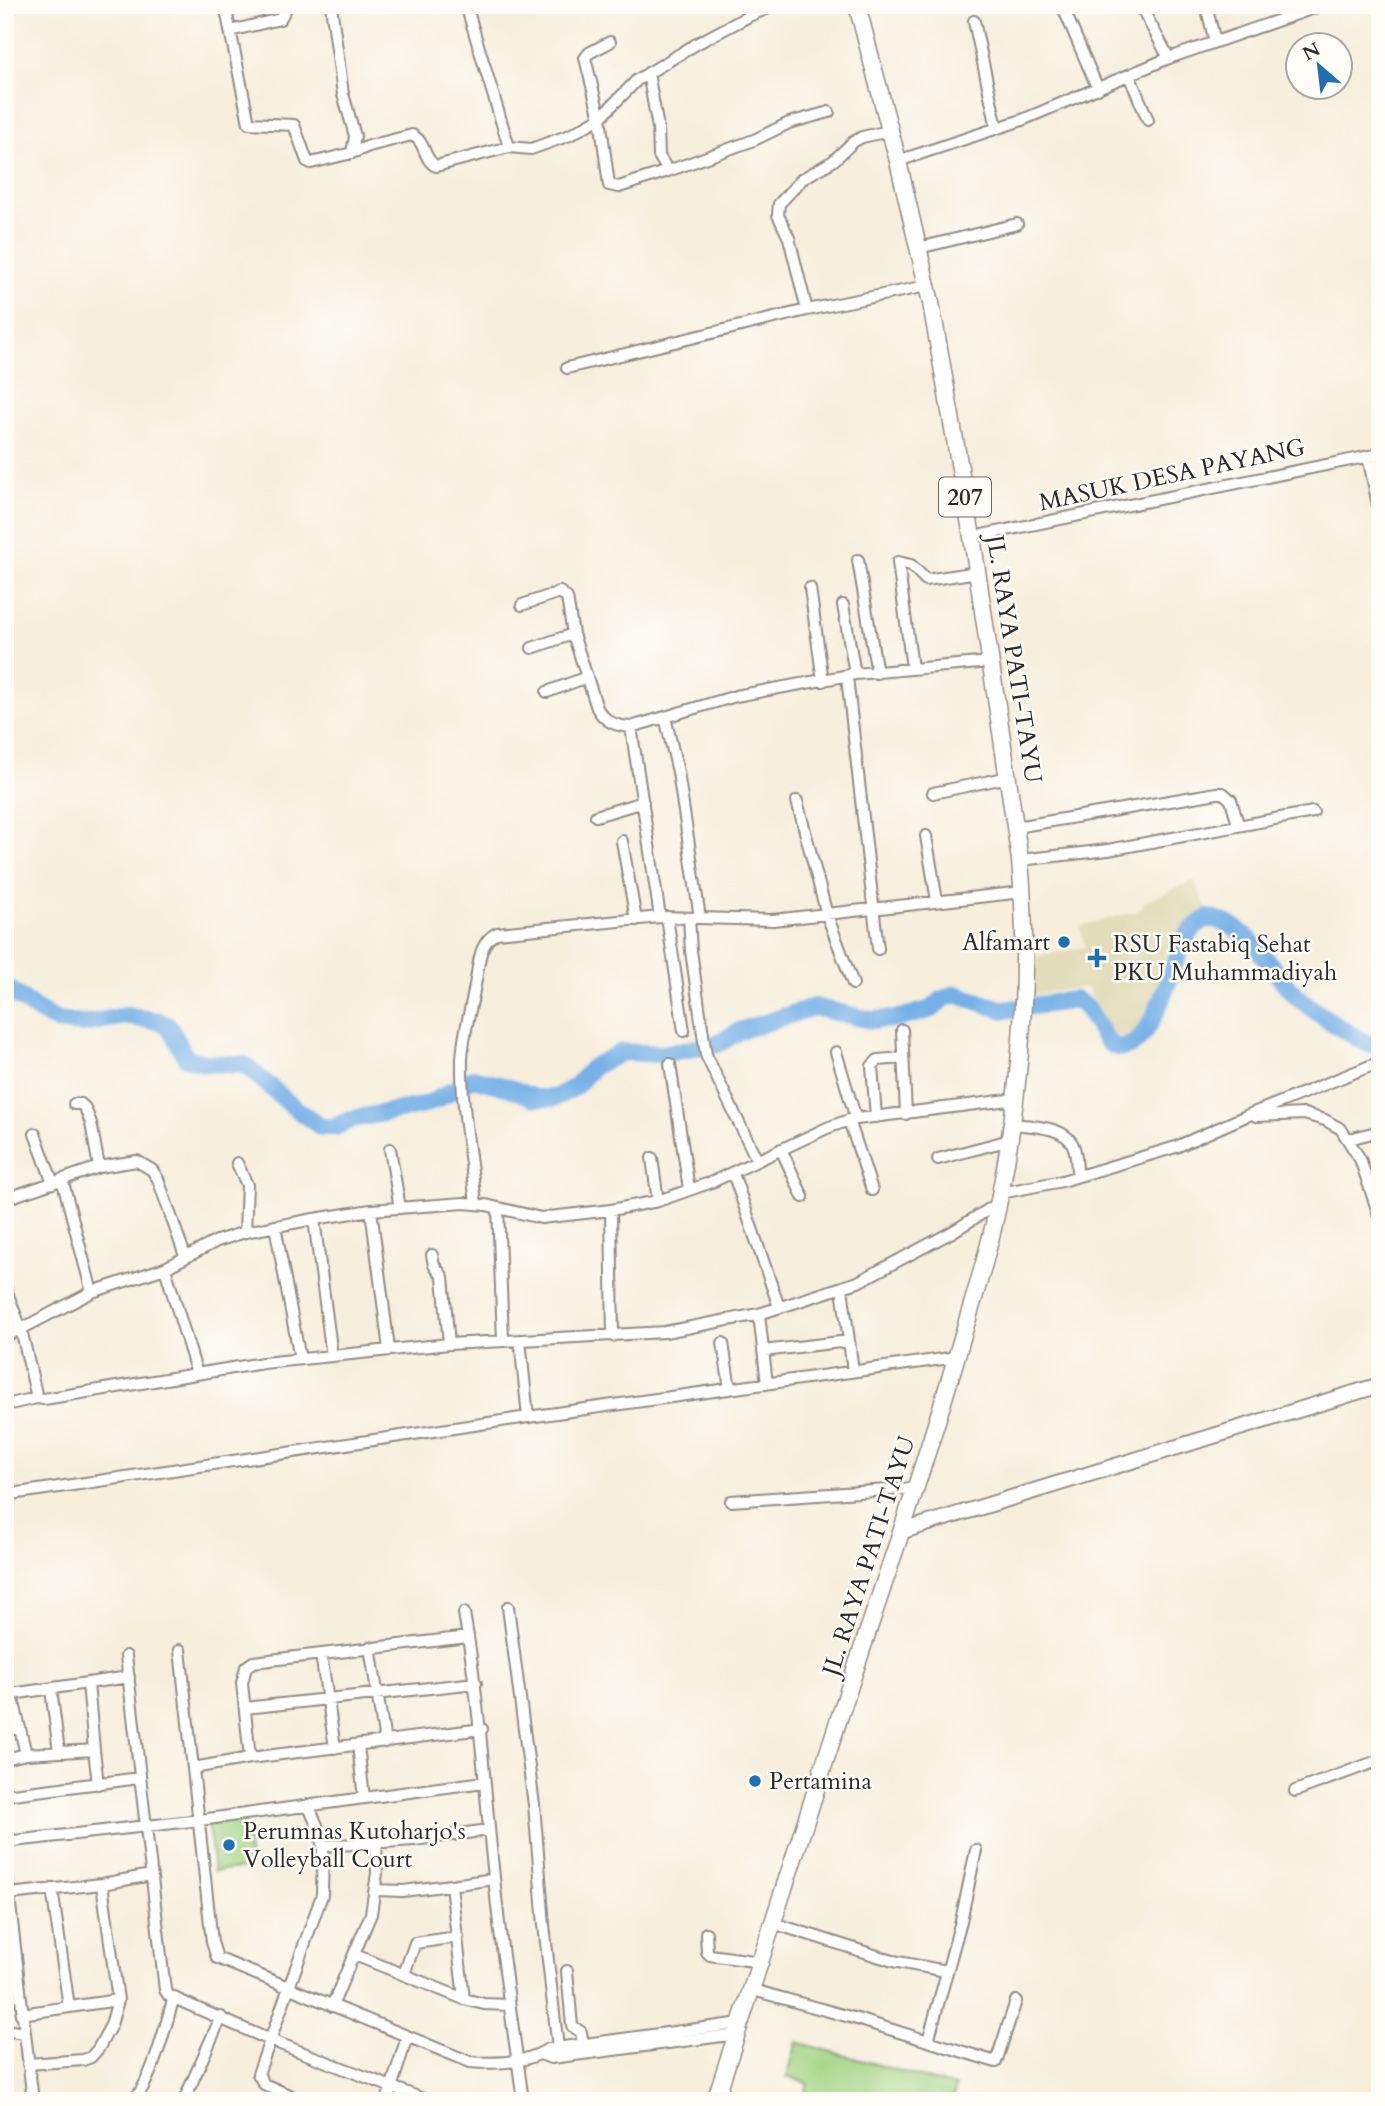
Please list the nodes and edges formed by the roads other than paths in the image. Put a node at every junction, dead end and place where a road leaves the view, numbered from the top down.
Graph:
1 (225, 5) edge
2 (288, 5) edge
3 (331, 5) edge
4 (467, 5) edge
5 (776, 5) edge
6 (857, 5) edge
7 (1062, 5) edge
8 (1140, 5) edge
9 (1206, 5) edge
10 (1323, 5) edge
11 (1291, 10) edge
12 (974, 21) dead end
13 (230, 31) junction
14 (1215, 42) junction
15 (610, 43) dead end
16 (1169, 58) junction
17 (648, 73) junction
18 (1129, 75) junction
19 (1098, 89) junction
20 (829, 112) dead end
21 (600, 118) junction
22 (1148, 120) dead end
23 (997, 128) junction
24 (889, 131) junction
25 (509, 147) junction
26 (352, 153) junction
27 (898, 161) junction
28 (668, 171) junction
29 (1017, 224) dead end
30 (919, 248) junction
31 (927, 286) junction
32 (807, 310) junction
33 (567, 368) dead end
34 (1374, 455) edge
35 (1380, 515) edge
36 (972, 537) junction
37 (858, 560) dead end
38 (978, 572) junction
39 (810, 588) dead end
40 (843, 605) dead end
41 (522, 606) dead end
42 (573, 634) junction
43 (531, 649) dead end
44 (991, 662) junction
45 (912, 668) junction
46 (877, 673) junction
47 (851, 675) junction
48 (587, 677) junction
49 (823, 681) junction
50 (547, 692) dead end
51 (665, 717) junction
52 (631, 727) junction
53 (1009, 778) junction
54 (933, 793) dead end
55 (797, 801) dead end
56 (643, 802) junction
57 (1313, 812) dead end
58 (596, 816) dead end
59 (1238, 824) junction
60 (1016, 827) junction
61 (926, 836) dead end
62 (622, 841) dead end
63 (1020, 860) junction
64 (1023, 892) junction
65 (937, 901) junction
66 (872, 908) junction
67 (827, 915) junction
68 (664, 917) junction
69 (694, 918) junction
70 (636, 920) junction
71 (878, 949) dead end
72 (853, 984) dead end
73 (902, 1030) dead end
74 (684, 1031) dead end
75 (835, 1052) dead end
76 (903, 1058) junction
77 (1380, 1062) edge
78 (670, 1063) dead end
79 (1016, 1098) junction
80 (74, 1104) dead end
81 (906, 1114) junction
82 (1246, 1116) junction
83 (876, 1117) junction
84 (852, 1120) junction
85 (1380, 1130) edge
86 (1011, 1132) junction
87 (35, 1134) dead end
88 (1349, 1139) junction
89 (390, 1149) dead end
90 (781, 1149) junction
91 (652, 1158) dead end
92 (938, 1158) dead end
93 (757, 1160) junction
94 (237, 1163) dead end
95 (99, 1167) junction
96 (733, 1174) junction
97 (1078, 1177) junction
98 (57, 1181) junction
99 (689, 1189) junction
100 (872, 1190) dead end
101 (803, 1197) dead end
102 (1000, 1198) junction
103 (5, 1199) edge
104 (658, 1201) junction
105 (476, 1204) junction
106 (400, 1208) junction
107 (498, 1208) junction
108 (371, 1210) junction
109 (611, 1210) junction
110 (1380, 1218) edge
111 (314, 1219) junction
112 (275, 1226) junction
113 (245, 1233) junction
114 (432, 1255) dead end
115 (185, 1256) junction
116 (165, 1268) junction
117 (5, 1287) edge
118 (842, 1288) junction
119 (92, 1292) junction
120 (779, 1307) junction
121 (759, 1314) junction
122 (21, 1329) junction
123 (5, 1336) edge
124 (613, 1336) junction
125 (503, 1340) junction
126 (520, 1340) junction
127 (849, 1340) junction
128 (723, 1343) dead end
129 (449, 1345) junction
130 (389, 1349) junction
131 (763, 1351) junction
132 (332, 1356) junction
133 (957, 1357) junction
134 (300, 1359) junction
135 (853, 1371) junction
136 (197, 1374) junction
137 (767, 1384) junction
138 (1380, 1385) edge
139 (730, 1389) junction
140 (37, 1398) junction
141 (5, 1405) edge
142 (528, 1417) junction
143 (916, 1488) junction
144 (5, 1495) edge
145 (731, 1501) dead end
146 (903, 1531) junction
147 (508, 1607) dead end
148 (464, 1613) dead end
149 (468, 1637) junction
150 (370, 1647) junction
151 (180, 1650) dead end
152 (321, 1654) junction
153 (126, 1656) dead end
154 (129, 1676) junction
155 (88, 1683) junction
156 (476, 1683) junction
157 (51, 1689) junction
158 (378, 1694) junction
159 (9, 1695) edge
160 (327, 1700) junction
161 (245, 1708) junction
162 (20, 1728) junction
163 (482, 1729) junction
164 (5, 1730) edge
165 (385, 1742) junction
166 (358, 1745) junction
167 (335, 1748) junction
168 (94, 1750) junction
169 (59, 1752) junction
170 (26, 1754) junction
171 (250, 1758) junction
172 (5, 1759) edge
173 (1380, 1760) edge
174 (193, 1769) junction
175 (140, 1778) junction
176 (484, 1782) junction
177 (98, 1784) junction
178 (1295, 1791) dead end
179 (5, 1795) edge
180 (364, 1798) junction
181 (308, 1805) junction
182 (200, 1820) junction
183 (145, 1825) junction
184 (489, 1830) junction
185 (5, 1842) edge
186 (376, 1843) junction
187 (323, 1846) junction
188 (976, 1850) dead end
189 (5, 1861) edge
190 (151, 1875) junction
191 (494, 1879) junction
192 (102, 1884) junction
193 (451, 1885) junction
194 (52, 1889) junction
195 (375, 1889) junction
196 (9, 1894) junction
197 (773, 1923) junction
198 (706, 1933) dead end
199 (457, 1937) junction
200 (355, 1955) junction
201 (761, 1962) junction
202 (567, 1971) dead end
203 (946, 1971) junction
204 (404, 1974) junction
205 (288, 1988) junction
206 (752, 1990) junction
207 (174, 1997) junction
208 (464, 1999) junction
209 (118, 2000) junction
210 (1016, 2001) dead end
211 (509, 2005) junction
212 (332, 2006) junction
213 (69, 2007) junction
214 (21, 2014) junction
215 (221, 2017) junction
216 (739, 2028) junction
217 (5, 2030) edge
218 (24, 2033) junction
219 (407, 2037) junction
220 (270, 2040) junction
221 (928, 2041) junction
222 (583, 2044) junction
223 (595, 2047) junction
224 (559, 2052) junction
225 (517, 2059) junction
226 (28, 2064) junction
227 (391, 2088) junction
228 (185, 2098) dead end
229 (33, 2101) edge
230 (131, 2101) edge
231 (302, 2101) edge
232 (387, 2101) edge
233 (428, 2101) edge
234 (523, 2101) edge
235 (715, 2101) edge

1 - 13 street
2 - 13 street
3 - 26 street
4 - 25 street
5 - 17 street
6 - 24 main road, JL. RAYA PATI-TAYU / 207
7 - 19 street
8 - 16 street
9 - 14 street
10 - 11 street
11 - 14 street
12 - 23 street
13 - 26 street
14 - 16 street
15 - 21 street
16 - 18 street
17 - 21 street
17 - 28 street
18 - 19 street
18 - 22 street
19 - 23 street
20 - 28 street
21 - 25 street
21 - 28 street
23 - 27 street
24 - 27 main road, JL. RAYA PATI-TAYU / 207
24 - 32 street
25 - 26 street
27 - 30 main road, JL. RAYA PATI-TAYU / 207
29 - 30 street
30 - 31 main road, JL. RAYA PATI-TAYU / 207
31 - 32 street
31 - 36 main road, JL. RAYA PATI-TAYU / 207
32 - 33 street
34 - 35 street
34 - 36 street, MASUK DESA PAYANG
36 - 38 main road, JL. RAYA PATI-TAYU / 207
37 - 46 street
38 - 44 main road, JL. RAYA PATI-TAYU / 207
38 - 45 street
39 - 49 street
40 - 47 street
41 - 42 street
42 - 43 street
42 - 48 street
44 - 45 street
44 - 53 main road, JL. RAYA PATI-TAYU / 207
45 - 46 street
46 - 47 street
47 - 49 street
47 - 66 street
48 - 50 street
48 - 52 street
49 - 51 street
51 - 52 street
51 - 69 street
52 - 56 street
53 - 54 street
53 - 60 main road, JL. RAYA PATI-TAYU / 207
55 - 67 street
56 - 58 street
56 - 68 street
57 - 59 street
59 - 60 street
59 - 63 street
60 - 63 main road, JL. RAYA PATI-TAYU / 207
61 - 65 street
62 - 70 street
63 - 64 main road, JL. RAYA PATI-TAYU / 207
64 - 65 street
64 - 79 main road, JL. RAYA PATI-TAYU / 207
65 - 66 street
66 - 67 street
66 - 71 street
67 - 69 street
67 - 72 street
68 - 69 street
68 - 70 street
68 - 74 street
69 - 93 street
70 - 105 street
73 - 76 street
75 - 84 street
76 - 81 street
76 - 83 street
77 - 82 street
78 - 99 street
79 - 81 street
79 - 86 main road, JL. RAYA PATI-TAYU
80 - 95 street
81 - 83 street
82 - 88 street
82 - 97 street
83 - 84 street
84 - 90 street
84 - 100 street
85 - 88 street
86 - 92 street
86 - 97 street
86 - 102 main road, JL. RAYA PATI-TAYU
87 - 98 street
88 - 110 street
89 - 106 street
90 - 93 street
90 - 101 street
91 - 104 street
93 - 96 street
94 - 113 street
95 - 98 street
95 - 115 street
96 - 99 street
96 - 120 street
97 - 102 street
98 - 103 street
98 - 119 street
99 - 104 street
102 - 118 street
102 - 133 main road, JL. RAYA PATI-TAYU
104 - 109 street
105 - 106 street
105 - 107 street
106 - 108 street
107 - 109 street
107 - 125 street
108 - 111 street
108 - 130 street
109 - 124 street
111 - 112 street
111 - 132 street
112 - 113 street
112 - 134 street
113 - 115 street
114 - 129 street
115 - 116 street
116 - 119 street
116 - 136 street
117 - 122 street
118 - 120 street
118 - 127 street
119 - 122 street
120 - 121 street
121 - 124 street
121 - 131 street
122 - 123 street
122 - 140 street
124 - 126 street
125 - 126 street
125 - 129 street
126 - 142 street
127 - 131 street
127 - 135 street
128 - 139 street
129 - 130 street
130 - 132 street
131 - 137 street
132 - 134 street
133 - 135 street
133 - 143 main road, JL. RAYA PATI-TAYU
134 - 136 street
135 - 137 street
136 - 140 street
137 - 139 street
138 - 146 street
139 - 142 street
140 - 141 street
142 - 144 street
143 - 145 street
143 - 146 main road, JL. RAYA PATI-TAYU
146 - 197 main road, JL. RAYA PATI-TAYU
147 - 224 street
148 - 149 street
149 - 150 street
149 - 156 street
150 - 152 street
150 - 158 street
151 - 174 street
152 - 160 street
152 - 161 street
153 - 154 street
154 - 155 street
154 - 175 street
155 - 157 street
155 - 168 street
156 - 158 street
156 - 163 street
157 - 159 street
157 - 169 street
158 - 160 street
158 - 165 street
159 - 162 street
160 - 161 street
160 - 167 street
161 - 171 street
162 - 164 street
162 - 170 street
163 - 165 street
163 - 176 street
165 - 166 street
166 - 167 street
166 - 180 street
167 - 171 street
168 - 169 street
168 - 177 street
169 - 170 street
170 - 172 street
171 - 174 street
173 - 178 street
174 - 182 street
175 - 177 street
175 - 183 street
176 - 180 street
176 - 184 street
177 - 179 street
180 - 181 street
181 - 182 street
181 - 187 street
182 - 183 street
182 - 205 street
183 - 185 street
183 - 190 street
184 - 186 street
184 - 191 street
186 - 187 street
186 - 195 street
187 - 205 street
188 - 203 street
189 - 196 street
190 - 192 street
190 - 207 street
191 - 193 street
191 - 211 street
192 - 194 street
192 - 209 street
193 - 195 street
193 - 199 street
194 - 196 street
194 - 213 street
195 - 200 street
196 - 214 street
197 - 201 main road, JL. RAYA PATI-TAYU
197 - 203 street
198 - 201 street
199 - 204 street
199 - 208 street
200 - 204 street
200 - 212 street
201 - 206 main road, JL. RAYA PATI-TAYU
202 - 222 street
203 - 221 street
204 - 208 street
205 - 212 street
205 - 220 street
206 - 216 main road, JL. RAYA PATI-TAYU
206 - 221 street
207 - 215 street
207 - 230 street
208 - 211 street
209 - 213 street
209 - 226 street
210 - 221 street
211 - 225 street
212 - 219 street
213 - 214 street
214 - 218 street
215 - 220 street
215 - 228 street
216 - 223 street
216 - 235 main road, JL. RAYA PATI-TAYU
217 - 218 street
218 - 226 street
219 - 225 street
219 - 227 street
220 - 227 street
220 - 231 street
222 - 223 street
222 - 224 street
223 - 224 street
224 - 225 street
225 - 234 street
226 - 229 street
227 - 232 street
227 - 233 street

